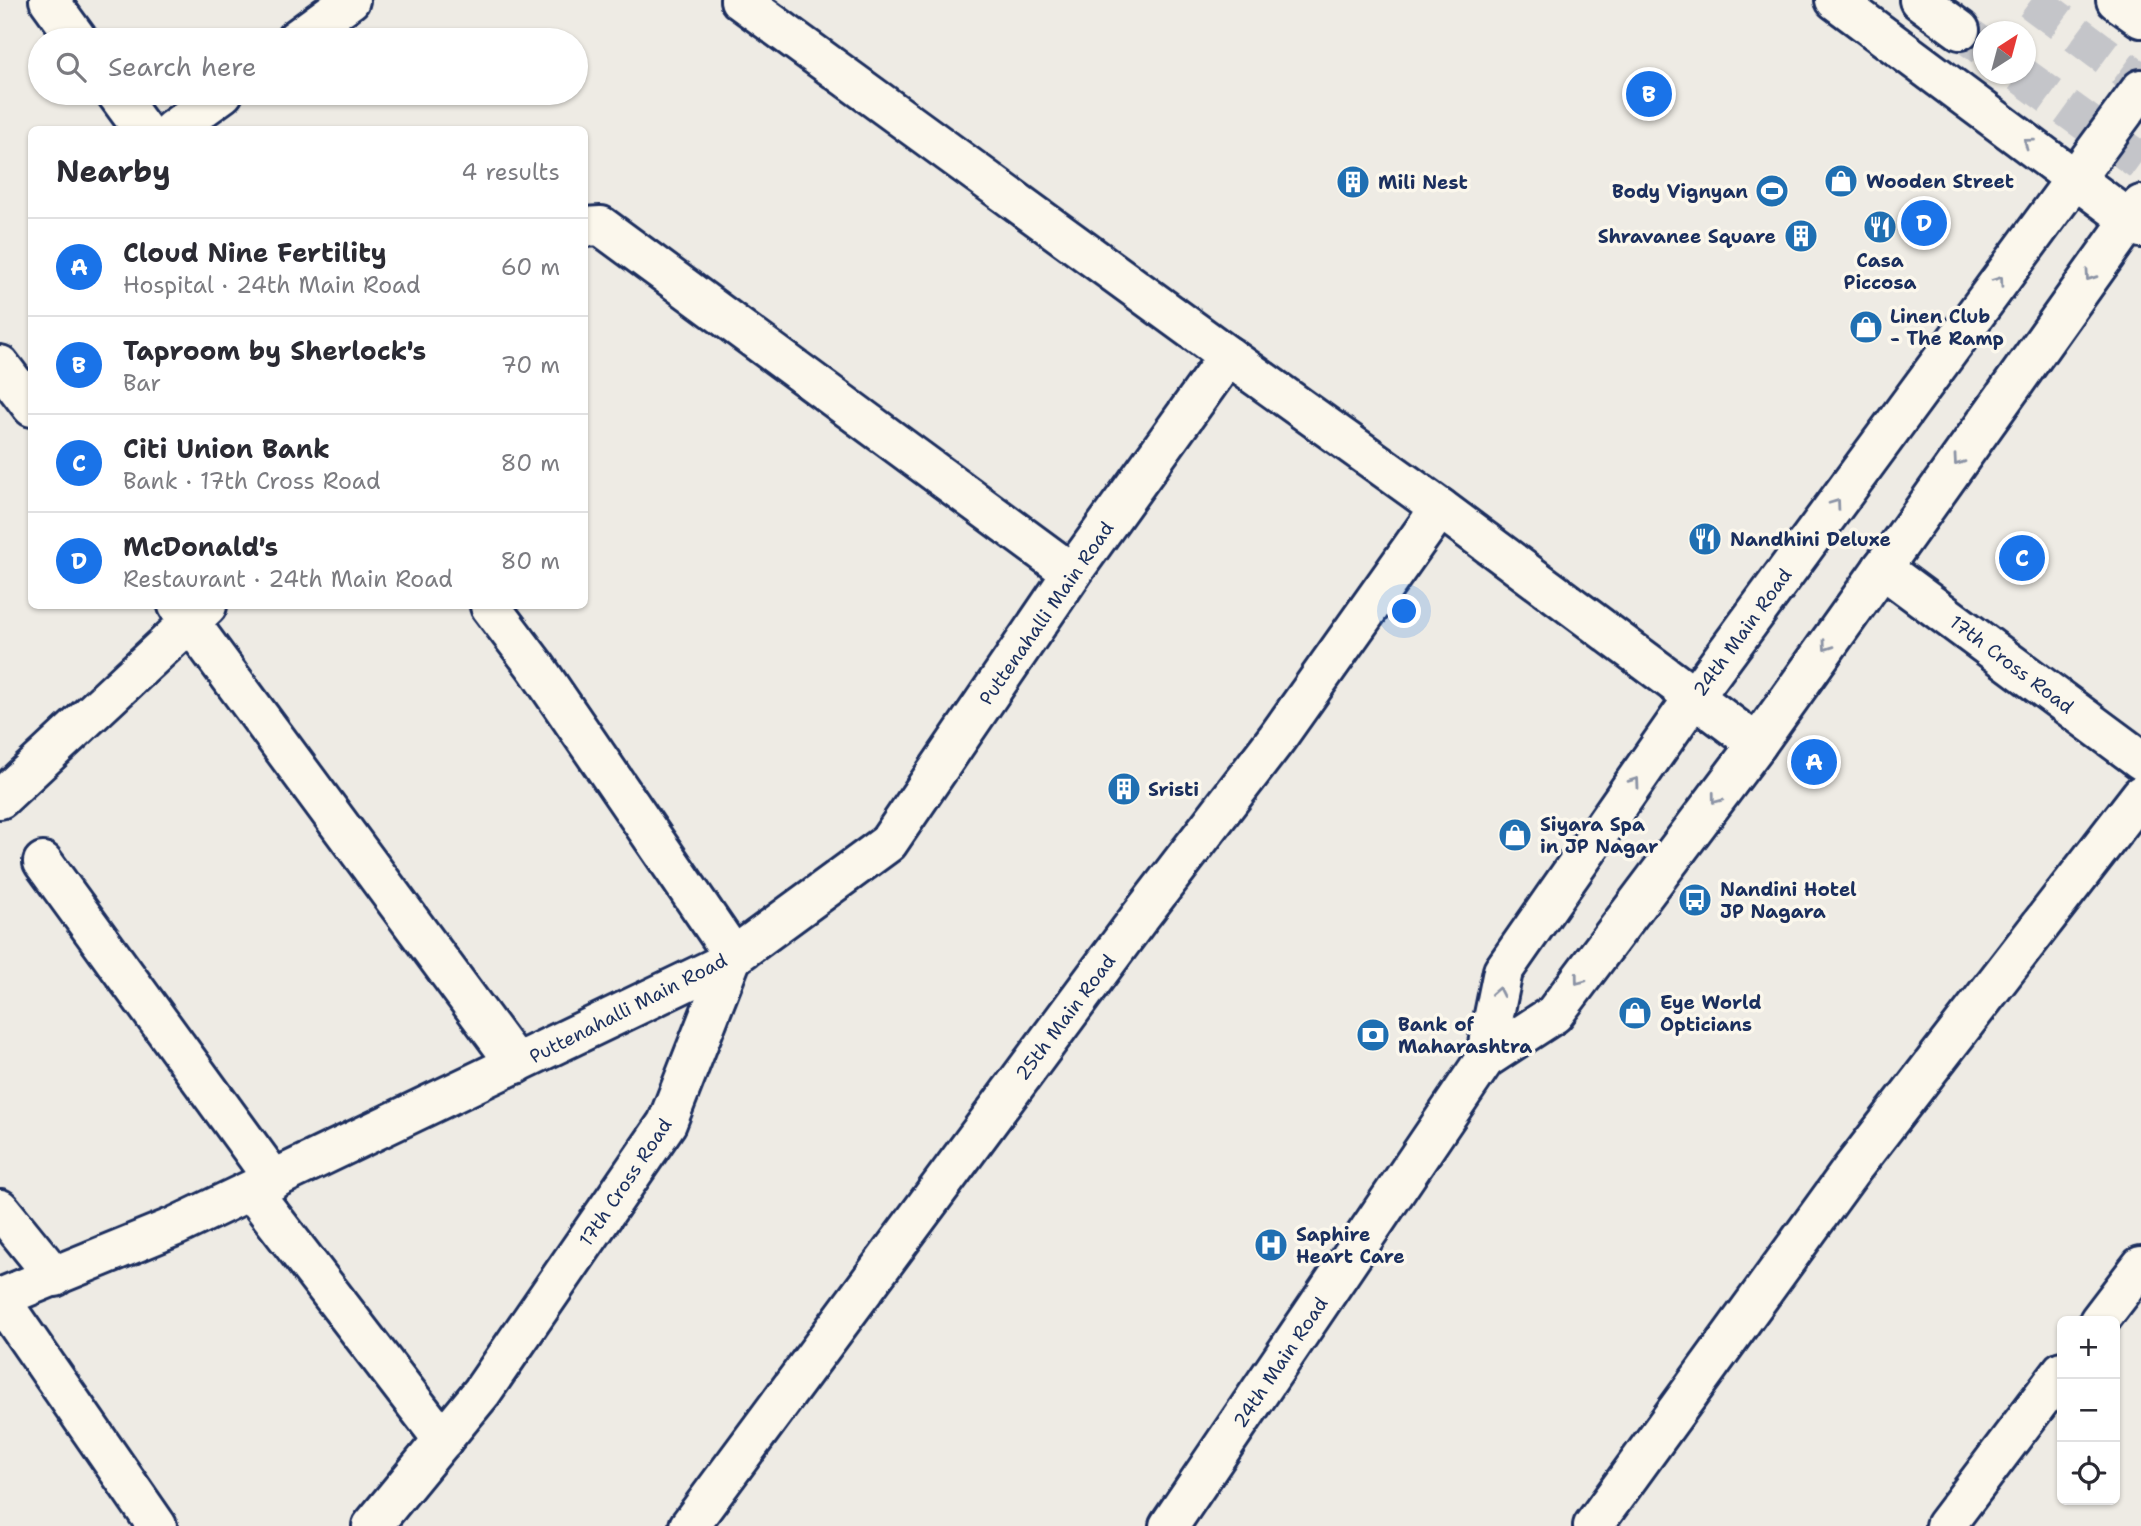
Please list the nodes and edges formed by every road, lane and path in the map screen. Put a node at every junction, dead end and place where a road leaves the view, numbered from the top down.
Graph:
1 (49, 0) edge
2 (350, 0) edge
3 (740, 0) edge
4 (1835, 0) edge
5 (1920, 0) edge
6 (2116, 0) edge
7 (2141, 18) edge
8 (69, 28) edge
9 (312, 28) edge
10 (1960, 30) tunnel mouth
11 (2141, 89) edge
12 (125, 105) edge
13 (206, 105) edge
14 (140, 126) edge
15 (178, 126) edge
16 (2075, 178) junction
17 (2137, 218) edge
18 (588, 227) edge
19 (1228, 356) junction
20 (0, 365) edge
21 (28, 402) edge
22 (1440, 508) junction
23 (1882, 568) junction
24 (1072, 573) junction
25 (492, 609) edge
26 (192, 611) edge
27 (1694, 697) junction
28 (1757, 744) junction
29 (2141, 760) edge
30 (2141, 795) edge
31 (0, 799) edge
32 (43, 862) dead end
33 (733, 955) junction
34 (1485, 1059) junction
35 (516, 1065) junction
36 (263, 1186) junction
37 (0, 1209) edge
38 (2141, 1266) edge
39 (55, 1277) junction
40 (0, 1299) edge
41 (2103, 1316) edge
42 (2057, 1377) edge
43 (443, 1440) junction
44 (156, 1526) edge
45 (372, 1526) edge
46 (689, 1526) edge
47 (1169, 1526) edge
48 (1592, 1526) edge
49 (1945, 1526) edge

1 - 8 main road
2 - 9 main road
3 - 19 main road
16 -> 4 main road
5 - 10 main road
6 - 7 main road
11 - 16 main road, 24th Main Road
12 - 14 main road
13 - 15 main road
16 - 17 main road
27 -> 16 main road, 24th Main Road
17 -> 23 main road, 24th Main Road
18 - 24 main road
19 - 22 main road
19 - 24 main road, Puttenahalli Main Road
20 - 21 main road
22 - 27 main road
22 - 46 main road, 25th Main Road
23 -> 28 main road, 24th Main Road
23 - 29 main road, 17th Cross Road
24 - 33 main road, Puttenahalli Main Road
25 - 33 main road
26 - 31 main road
26 - 35 main road
27 - 28 main road
34 -> 27 main road, 24th Main Road
28 -> 34 main road, 24th Main Road
30 - 48 main road
32 - 36 main road
33 - 35 main road, Puttenahalli Main Road
33 - 43 main road, 17th Cross Road
34 - 47 main road, 24th Main Road
35 - 36 main road, Puttenahalli Main Road
36 - 39 main road, Puttenahalli Main Road
36 - 43 main road
37 - 39 main road
38 - 41 main road
39 - 40 main road, Puttenahalli Main Road
40 - 44 main road
42 - 49 main road
43 - 45 main road, 17th Cross Road

